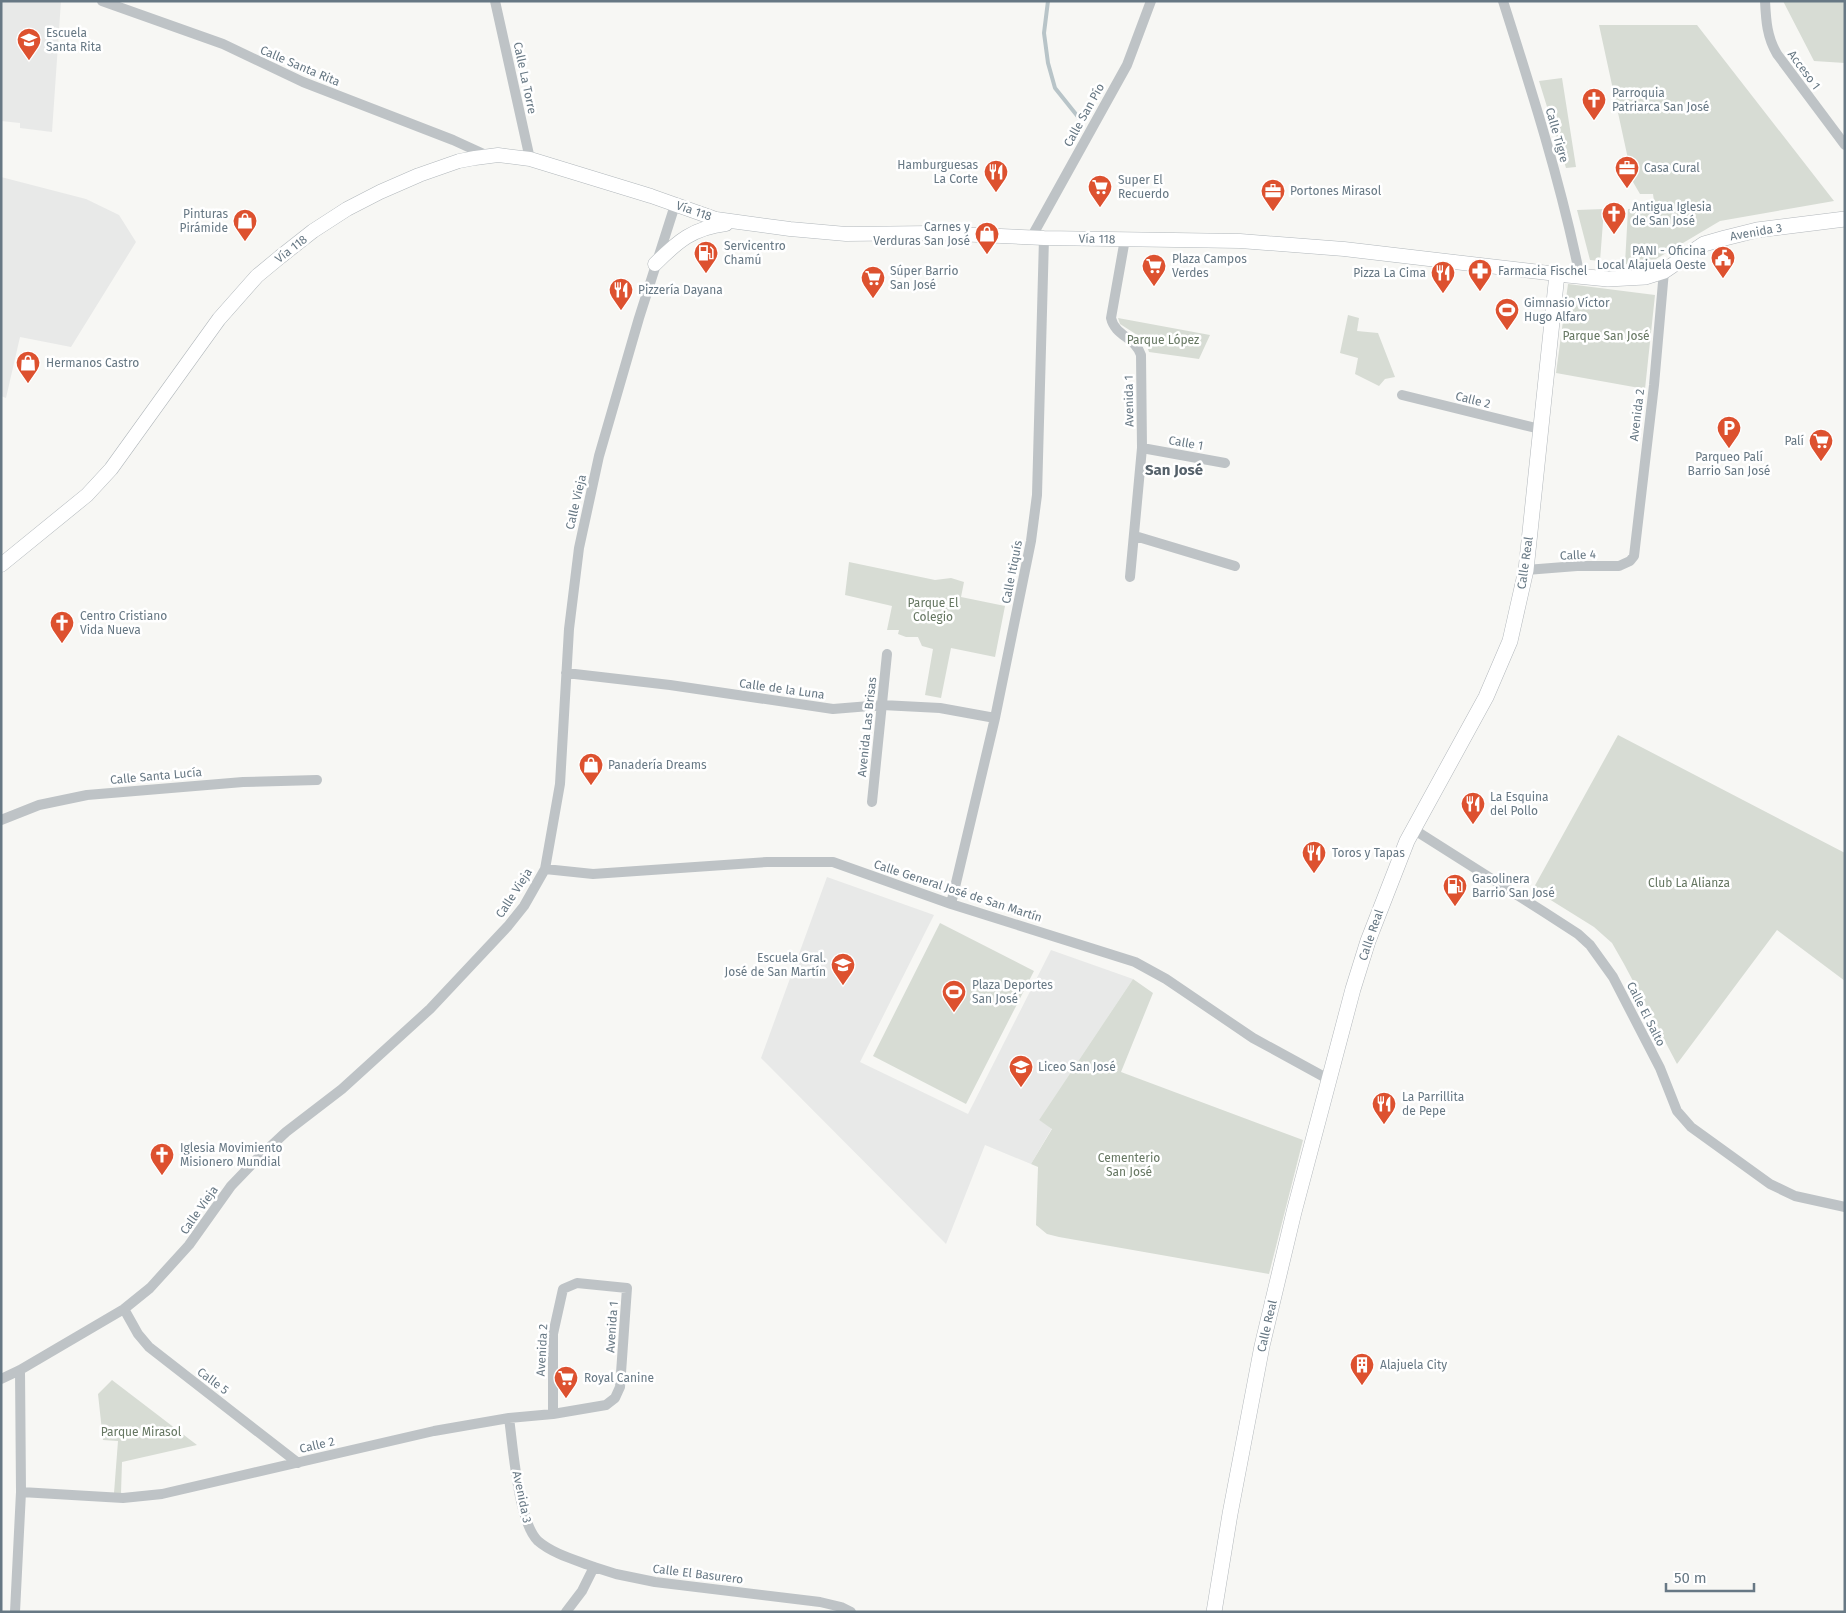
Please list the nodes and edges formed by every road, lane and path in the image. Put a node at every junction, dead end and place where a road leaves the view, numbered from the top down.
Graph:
1 (102, 1) edge
2 (495, 1) edge
3 (1151, 1) edge
4 (1503, 1) edge
5 (1765, 1) edge
6 (1845, 144) edge
7 (488, 156) junction
8 (530, 159) junction
9 (675, 205) junction
10 (1845, 219) edge
11 (735, 223) junction
12 (1037, 238) junction
13 (1125, 239) junction
14 (655, 264) junction
15 (1664, 271) junction
16 (1557, 274) junction
17 (1580, 277) junction
18 (1402, 396) dead end
19 (1540, 429) junction
20 (1142, 448) junction
21 (1225, 463) dead end
22 (1134, 536) junction
23 (1630, 561) joint
24 (1, 565) edge
25 (1235, 566) dead end
26 (1526, 570) junction
27 (1130, 577) dead end
28 (887, 654) dead end
29 (566, 672) junction
30 (882, 705) junction
31 (995, 718) junction
32 (317, 780) dead end
33 (872, 802) dead end
34 (1, 820) edge
35 (1413, 829) junction
36 (545, 868) junction
37 (950, 904) junction
38 (1328, 1079) junction
39 (1845, 1207) edge
40 (627, 1288) joint
41 (124, 1309) junction
42 (20, 1370) junction
43 (1, 1379) edge
44 (615, 1398) joint
45 (553, 1414) junction
46 (509, 1418) junction
47 (298, 1462) junction
48 (21, 1492) junction
49 (594, 1567) junction
50 (15, 1612) edge
51 (566, 1612) edge
52 (852, 1612) edge
53 (1214, 1612) edge

1 - 7 street, Calle Santa Rita
2 - 8 street, Calle La Torre
3 - 12 street, Calle San Pío
4 - 17 street, Calle Tigre
5 - 6 street, Acceso 1
7 - 8 main road, Vía 118
7 - 24 main road, Vía 118
8 - 9 main road, Vía 118
9 - 11 main road, Vía 118
9 - 14 street, Calle Vieja
10 - 15 main road, Avenida 3
11 - 12 main road, Vía 118
11 - 14 main road
12 - 13 main road, Vía 118
12 - 31 street, Calle Itiquís
13 - 16 main road, Vía 118
13 - 20 street, Avenida 1
14 - 29 street, Calle Vieja
15 - 17 main road, Avenida 3
15 - 23 street, Avenida 2
16 - 17 main road, Avenida 3
16 - 19 main road, Calle Real
18 - 19 street, Calle 2
19 - 26 main road, Calle Real
20 - 21 street, Calle 1
20 - 22 street, Avenida 1
22 - 25 street
22 - 27 street, Avenida 1
23 - 26 street, Calle 4
26 - 35 main road, Calle Real
28 - 30 street, Avenida Las Brisas
29 - 30 street, Calle de la Luna
29 - 36 street, Calle Vieja
30 - 31 street, Calle de la Luna
30 - 33 street, Avenida Las Brisas
31 - 37 street, Calle Itiquís
32 - 34 street, Calle Santa Lucía
35 - 38 main road, Calle Real
35 - 39 street, Calle El Salto
36 - 37 street, Calle General José de San Martín
36 - 41 street, Calle Vieja
37 - 38 street, Calle General José de San Martín
38 - 53 main road, Calle Real
40 - 44 street, Avenida 1
40 - 45 street, Avenida 2
41 - 42 street, Calle Vieja
41 - 47 street, Calle 5
42 - 43 street, Calle Vieja
42 - 48 street
44 - 45 street, Calle 2
45 - 46 street, Calle 2
46 - 47 street, Calle 2
46 - 49 street, Avenida 3
47 - 48 street, Calle 2
48 - 50 street
49 - 51 street
49 - 52 street, Calle El Basurero

